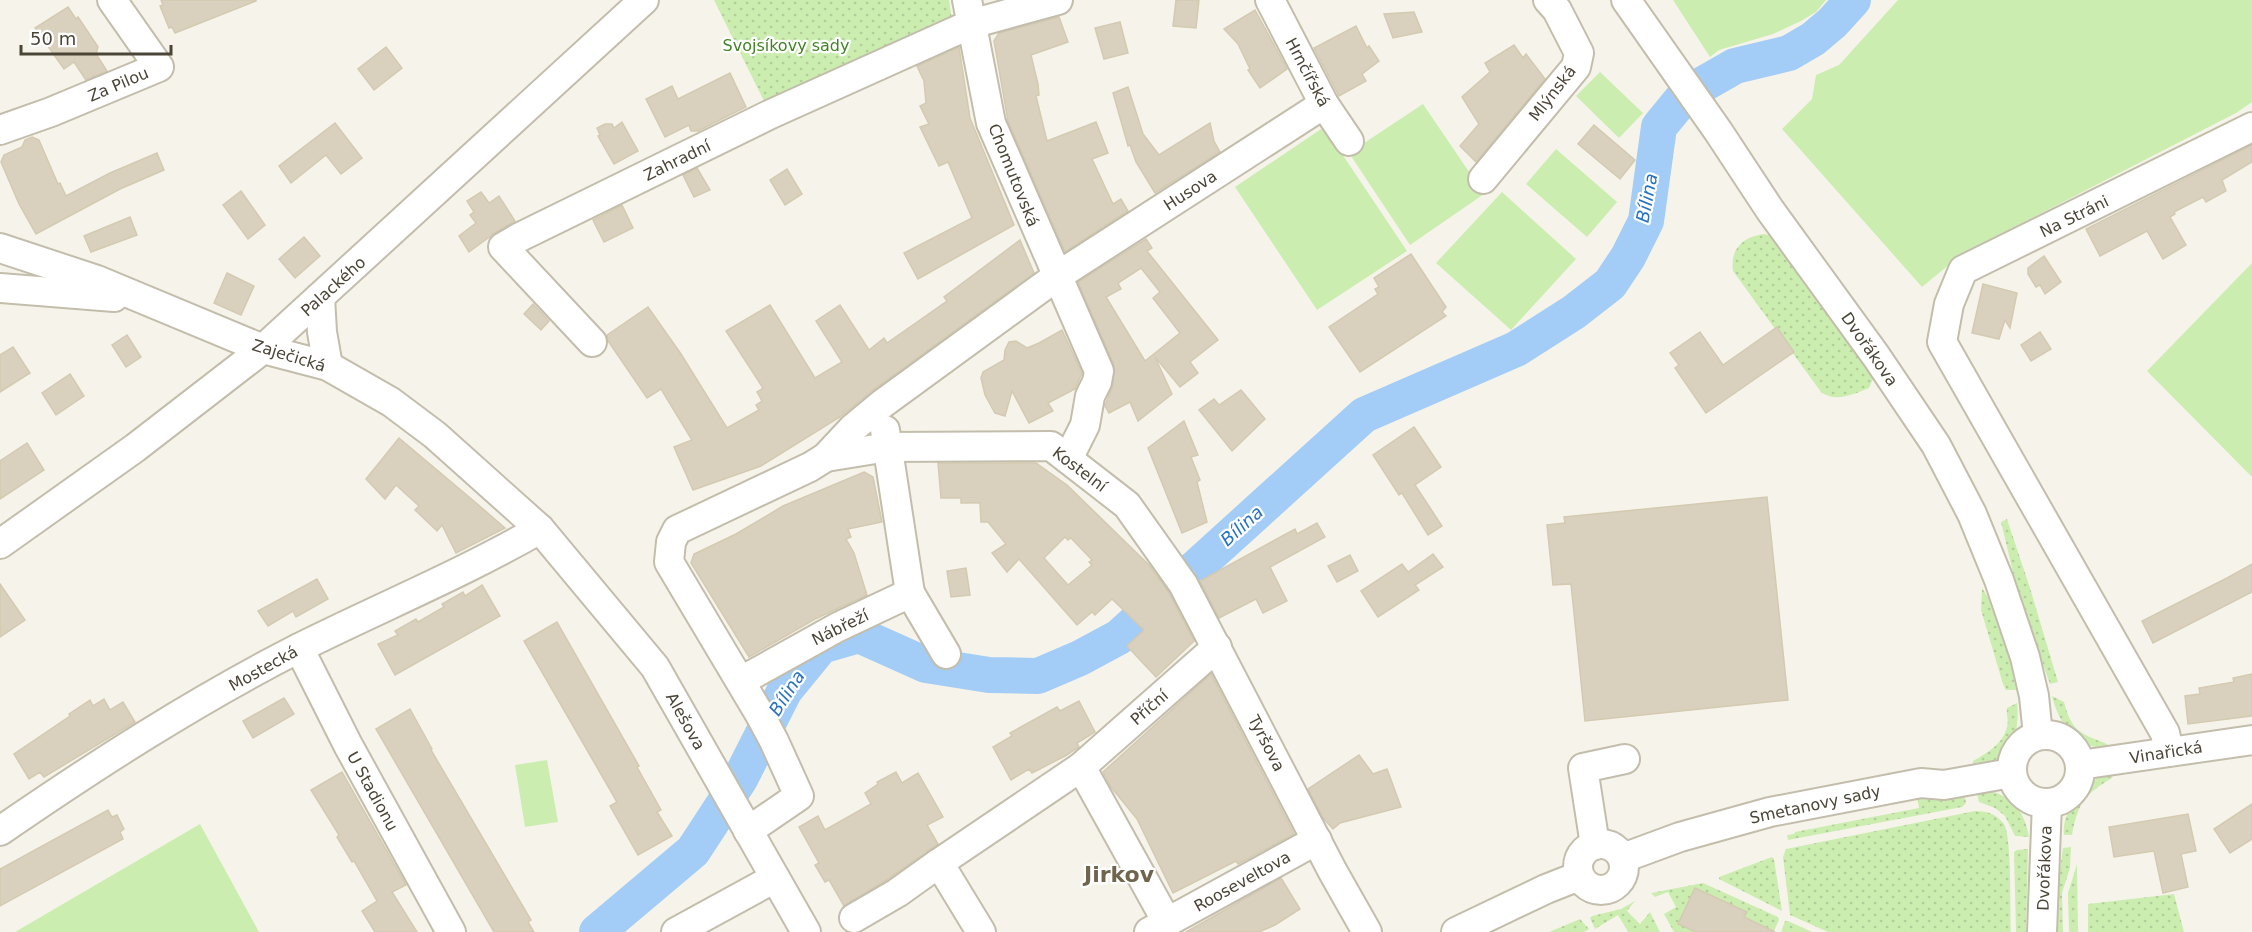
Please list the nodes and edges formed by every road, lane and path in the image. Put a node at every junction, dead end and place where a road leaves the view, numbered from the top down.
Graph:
1 (112, 0) edge
2 (644, 0) edge
3 (1058, 0) edge
4 (1270, 0) edge
5 (1548, 0) edge
6 (1626, 0) edge
7 (969, 12) edge
8 (1324, 104) junction
9 (2252, 127) edge
10 (0, 130) edge
11 (1349, 141) dead end
12 (1483, 179) dead end
13 (0, 248) edge
14 (1056, 277) junction
15 (0, 288) edge
16 (320, 297) junction
17 (146, 299) junction
18 (592, 342) dead end
19 (263, 349) junction
20 (328, 366) junction
21 (882, 404) junction
22 (888, 447) junction
23 (826, 457) junction
24 (1068, 459) junction
25 (540, 529) junction
26 (0, 544) edge
27 (910, 593) junction
28 (1217, 646) junction
29 (299, 648) junction
30 (946, 654) dead end
31 (741, 681) junction
32 (2038, 735) junction
33 (2252, 740) edge
34 (2169, 751) junction
35 (1625, 759) dead end
36 (2080, 765) junction
37 (1081, 767) junction
38 (2012, 773) junction
39 (2047, 803) junction
40 (0, 831) edge
41 (748, 831) junction
42 (1317, 840) junction
43 (1595, 845) junction
44 (1623, 858) junction
45 (939, 863) junction
46 (1579, 876) junction
47 (775, 878) junction
48 (854, 918) dead end
49 (1158, 927) edge
50 (451, 932) edge
51 (676, 932) edge
52 (806, 932) edge
53 (981, 932) edge
54 (1367, 932) edge
55 (1456, 932) edge
56 (2042, 932) edge

1 - 10 street, Za Pilou
2 - 16 street, Palackého
3 - 7 street
4 - 8 street, Hrnčířská
5 - 12 street, Mlýnská
6 - 32 street, Dvořákova
7 - 14 street, Chomutovská
7 - 18 street, Zahradní
8 - 11 street, Hrnčířská
8 - 14 street, Husova
9 - 34 street, Na Stráni
13 - 17 street, Zaječická
14 - 21 street, Kostelní
14 - 24 street, Chomutovská
15 - 17 street
16 - 19 street, Palackého
16 - 20 street
17 - 19 street, Zaječická
19 - 20 street, Zaječická
19 - 26 street, Palackého
20 - 25 street, Zaječická
21 - 22 street
21 - 23 street, Kostelní
22 - 23 street, Kostelní
22 - 24 street, Kostelní
22 - 27 street
23 - 31 street, Kostelní
24 - 28 street, Kostelní
25 - 29 street, Mostecká
25 - 41 street, Alešova
27 - 30 street
27 - 31 street, Nábřeží
28 - 37 street, Příční
28 - 42 street, Tyršova
29 - 40 street, Mostecká
29 - 50 street, U Stadionu
31 - 41 street
32 - 36 street
32 - 38 street
33 - 34 street, Vinařická
34 - 36 street, Vinařická
35 - 43 street
36 - 39 street
37 - 45 street, Příční
37 - 49 street
38 - 39 street
38 - 44 street, Smetanovy sady
39 - 56 street, Dvořákova
41 - 47 street, Alešova
42 - 49 street, Rooseveltova
42 - 54 street, Tyršova
43 - 44 street
43 - 46 street
44 - 46 street
45 - 48 street, Příční
45 - 53 street
46 - 55 street
47 - 51 street
47 - 52 street, Alešova

